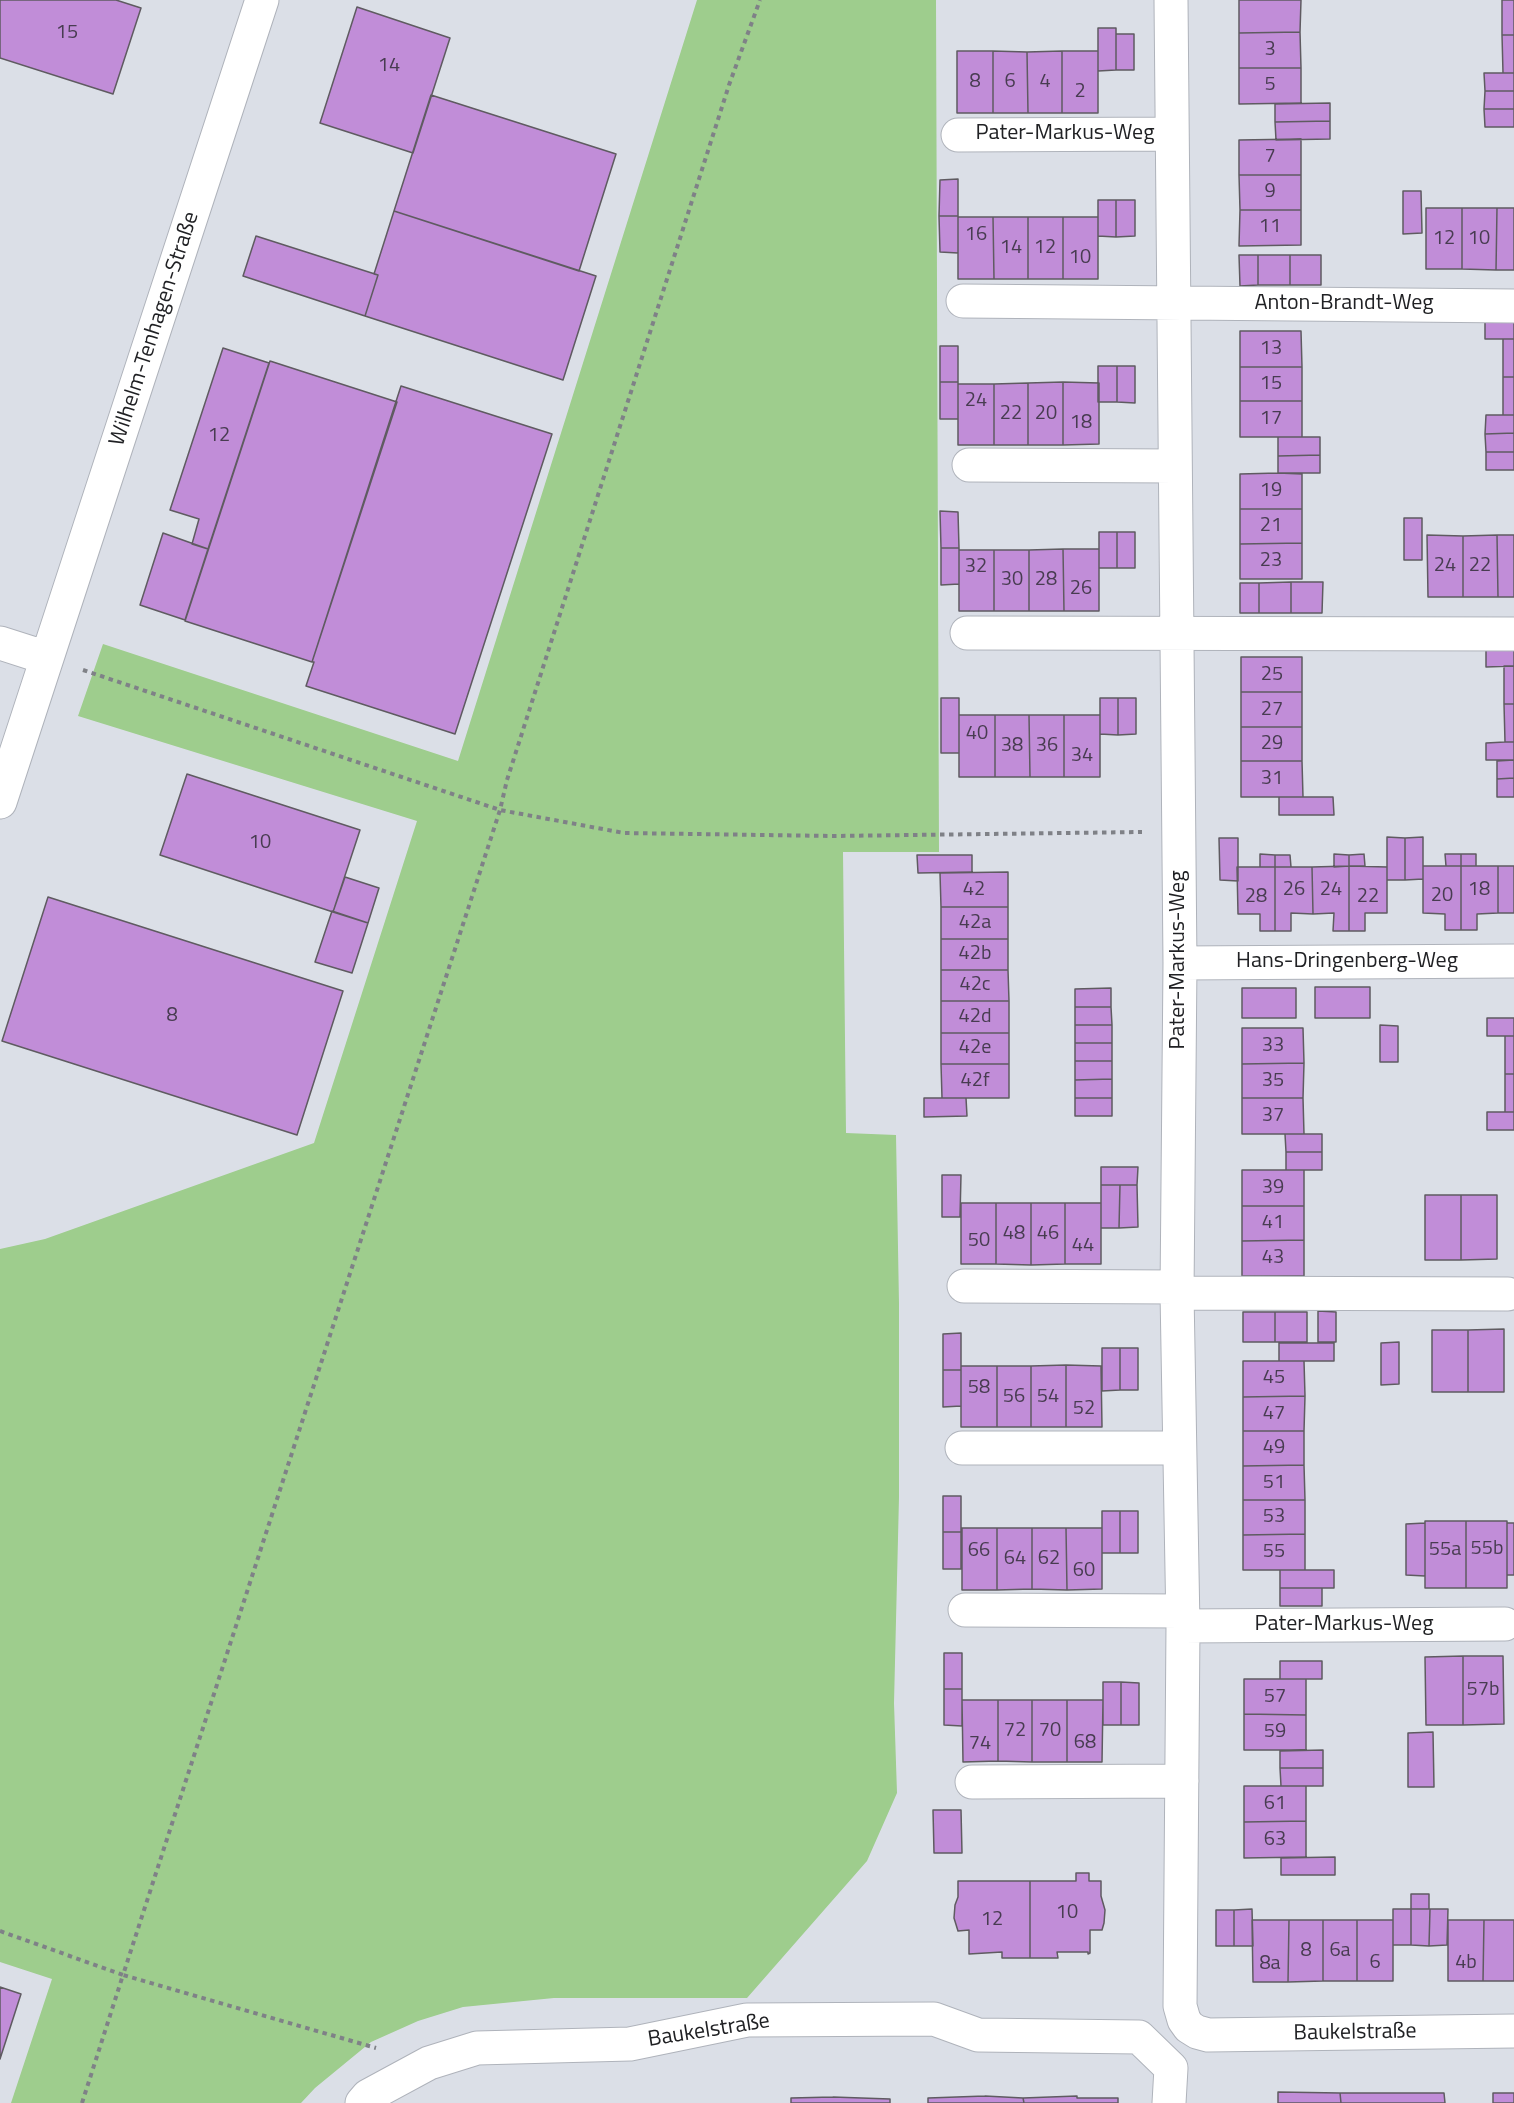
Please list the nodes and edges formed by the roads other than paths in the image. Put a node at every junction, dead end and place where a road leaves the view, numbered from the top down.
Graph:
1 (262, 0) edge
2 (1171, 0) edge
3 (1172, 134) junction
4 (958, 135) dead end
5 (963, 301) dead end
6 (1174, 303) junction
7 (1514, 306) edge
8 (969, 465) dead end
9 (1175, 466) junction
10 (967, 633) dead end
11 (1177, 634) junction
12 (1514, 634) edge
13 (0, 643) edge
14 (47, 658) junction
15 (0, 802) edge
16 (1514, 961) edge
17 (1179, 963) junction
18 (964, 1286) dead end
19 (1177, 1290) junction
20 (1508, 1294) dead end
21 (962, 1448) dead end
22 (1179, 1449) junction
23 (965, 1610) dead end
24 (1182, 1619) junction
25 (1505, 1624) dead end
26 (1182, 1780) junction
27 (972, 1782) dead end
28 (1514, 2031) edge
29 (1197, 2032) joint
30 (362, 2103) edge
31 (1169, 2103) edge

1 - 14 street, Wilhelm-Tenhagen-Straße
2 - 3 street, Pater-Markus-Weg
3 - 4 street, Pater-Markus-Weg
3 - 6 street, Pater-Markus-Weg
5 - 6 street
6 - 7 street, Anton-Brandt-Weg
6 - 9 street, Pater-Markus-Weg
8 - 9 street
9 - 11 street, Pater-Markus-Weg
10 - 11 street
11 - 12 street
11 - 17 street, Pater-Markus-Weg
13 - 14 street
14 - 15 street, Wilhelm-Tenhagen-Straße
16 - 17 street, Hans-Dringenberg-Weg
17 - 19 street, Pater-Markus-Weg
18 - 19 street
19 - 20 street
19 - 22 street, Pater-Markus-Weg
21 - 22 street
22 - 24 street, Pater-Markus-Weg
23 - 24 street, Pater-Markus-Weg
24 - 25 street, Pater-Markus-Weg
24 - 26 street, Pater-Markus-Weg
26 - 27 street
26 - 29 street, Pater-Markus-Weg
28 - 29 street, Baukelstraße
30 - 31 street, Baukelstraße

